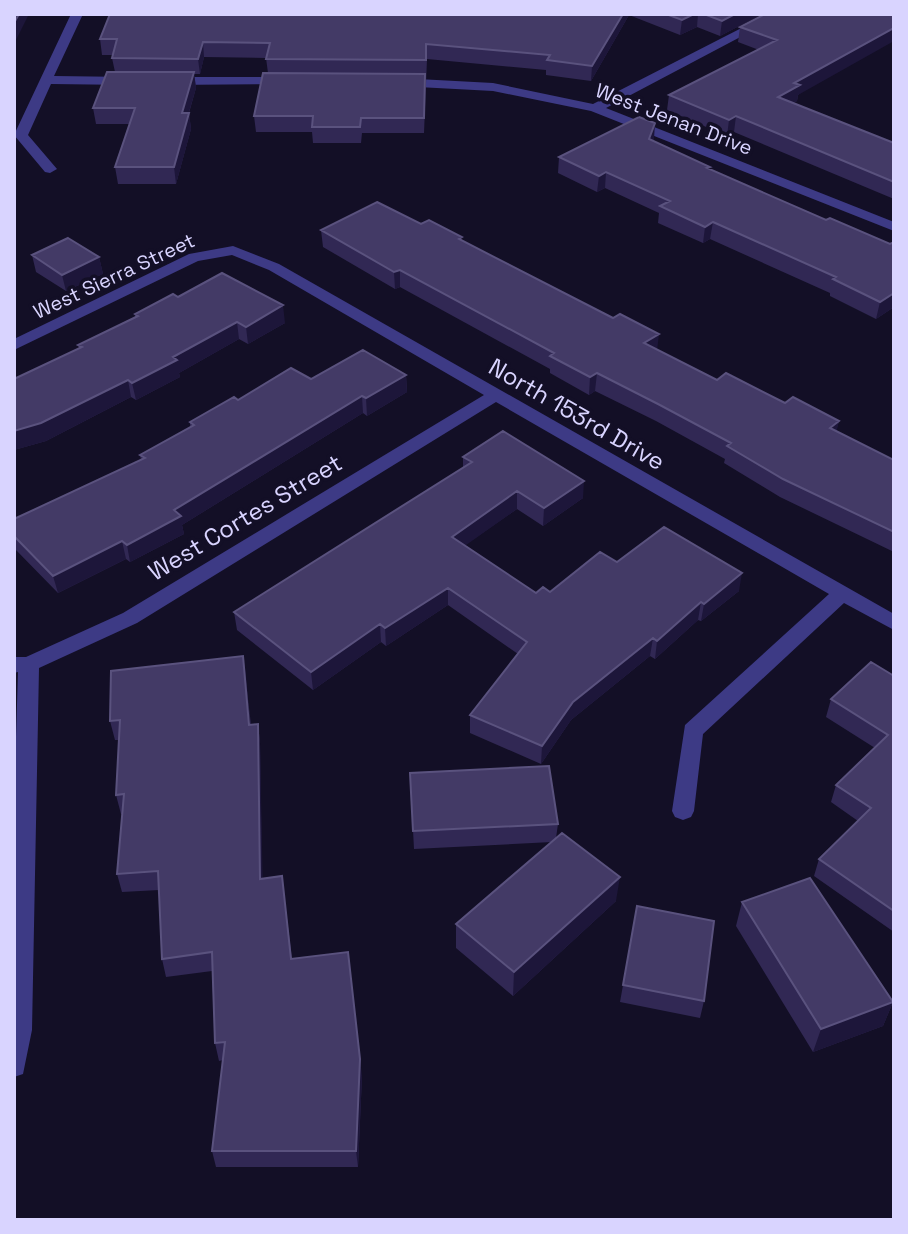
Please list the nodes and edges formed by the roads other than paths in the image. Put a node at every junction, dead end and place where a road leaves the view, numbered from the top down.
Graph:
1 (77, 14) edge
2 (778, 14) edge
3 (47, 80) junction
4 (140, 81) edge
5 (156, 81) edge
6 (296, 82) edge
7 (389, 82) edge
8 (595, 108) junction
9 (50, 169) dead end
10 (894, 227) edge
11 (233, 250) joint
12 (14, 345) edge
13 (495, 395) junction
14 (840, 595) junction
15 (894, 623) edge
16 (22, 664) edge
17 (683, 811) dead end
18 (14, 1065) edge

1 - 3 street
2 - 8 street
3 - 4 street
3 - 9 street
5 - 6 street
7 - 8 street, West Jenan Drive
8 - 10 street, West Jenan Drive
11 - 12 street, West Sierra Street
11 - 13 street, North 153rd Drive
13 - 14 street, North 153rd Drive
13 - 16 street, West Cortes Street
14 - 15 street, North 153rd Drive
14 - 17 street
16 - 18 street

